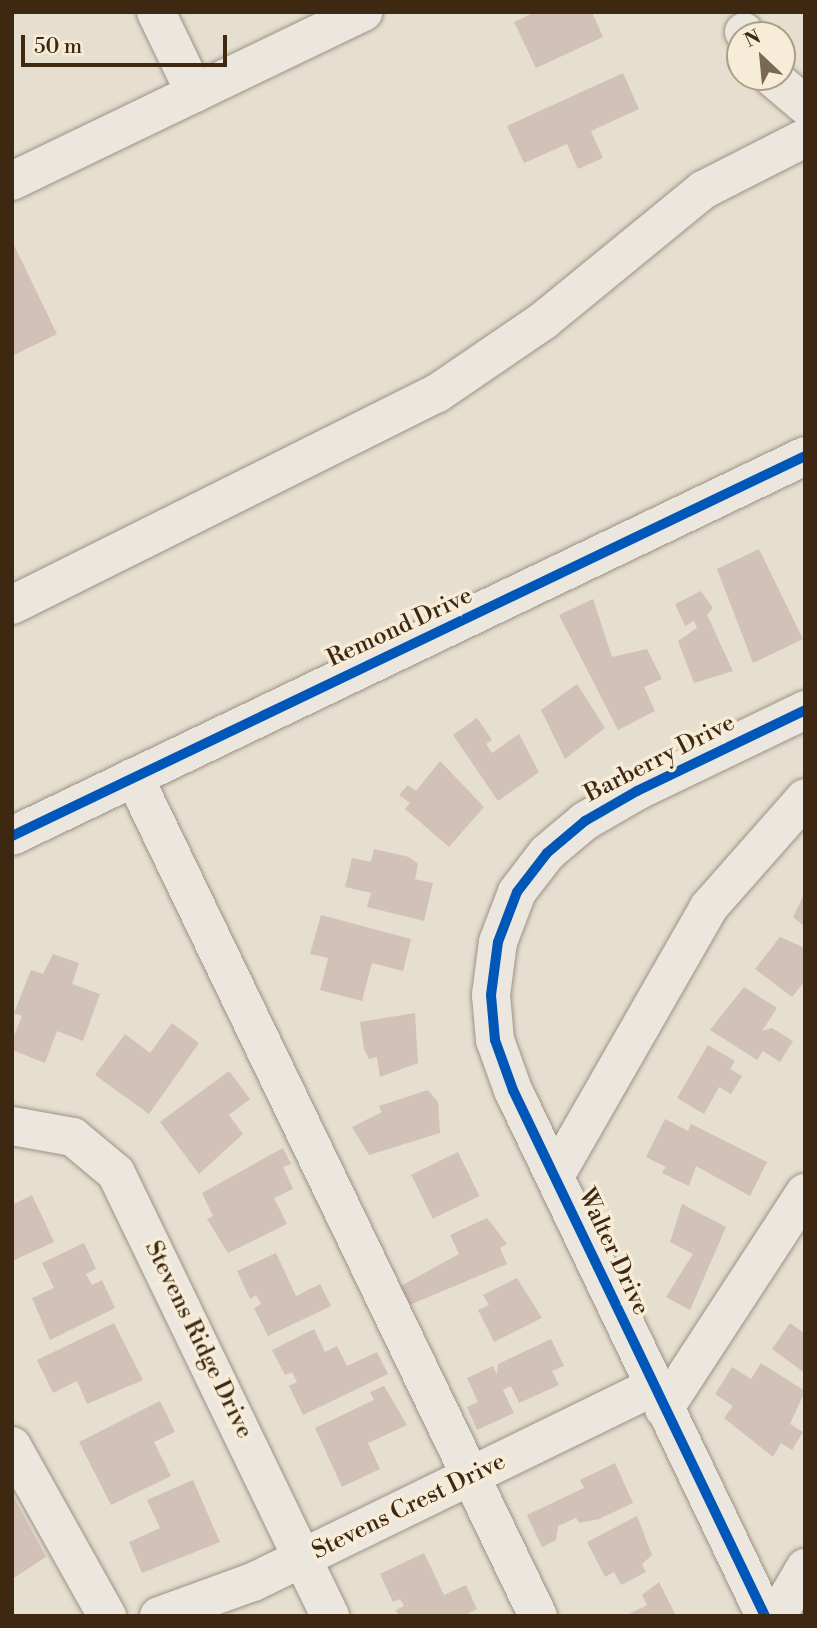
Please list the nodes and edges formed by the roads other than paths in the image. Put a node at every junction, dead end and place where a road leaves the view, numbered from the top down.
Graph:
1 (156, 12) edge
2 (363, 12) edge
3 (788, 91) edge
4 (195, 93) junction
5 (805, 105) edge
6 (805, 138) edge
7 (12, 181) edge
8 (805, 456) edge
9 (12, 606) edge
10 (805, 710) edge
11 (134, 778) junction
12 (805, 798) edge
13 (12, 836) edge
14 (517, 892) joint
15 (12, 1126) edge
16 (555, 1176) junction
17 (805, 1193) edge
18 (659, 1398) junction
19 (12, 1446) edge
20 (471, 1479) junction
21 (303, 1559) junction
22 (805, 1568) edge
23 (107, 1616) edge
24 (159, 1616) edge
25 (330, 1616) edge
26 (538, 1616) edge
27 (765, 1616) edge
28 (776, 1616) edge

1 - 4 street
2 - 4 street
3 - 5 street
4 - 7 street
6 - 9 street
8 - 11 street, Remond Drive
10 - 14 street, Barberry Drive
11 - 13 street, Remond Drive
11 - 20 street
12 - 16 street
14 - 16 street, Walter Drive
15 - 21 street, Stevens Ridge Drive
16 - 18 street, Walter Drive
17 - 18 street
18 - 20 street, Stevens Crest Drive
18 - 27 street, Walter Drive
19 - 23 street
20 - 21 street, Stevens Crest Drive
20 - 26 street
21 - 24 street, Stevens Crest Drive
21 - 25 street, Stevens Ridge Drive
22 - 28 street

